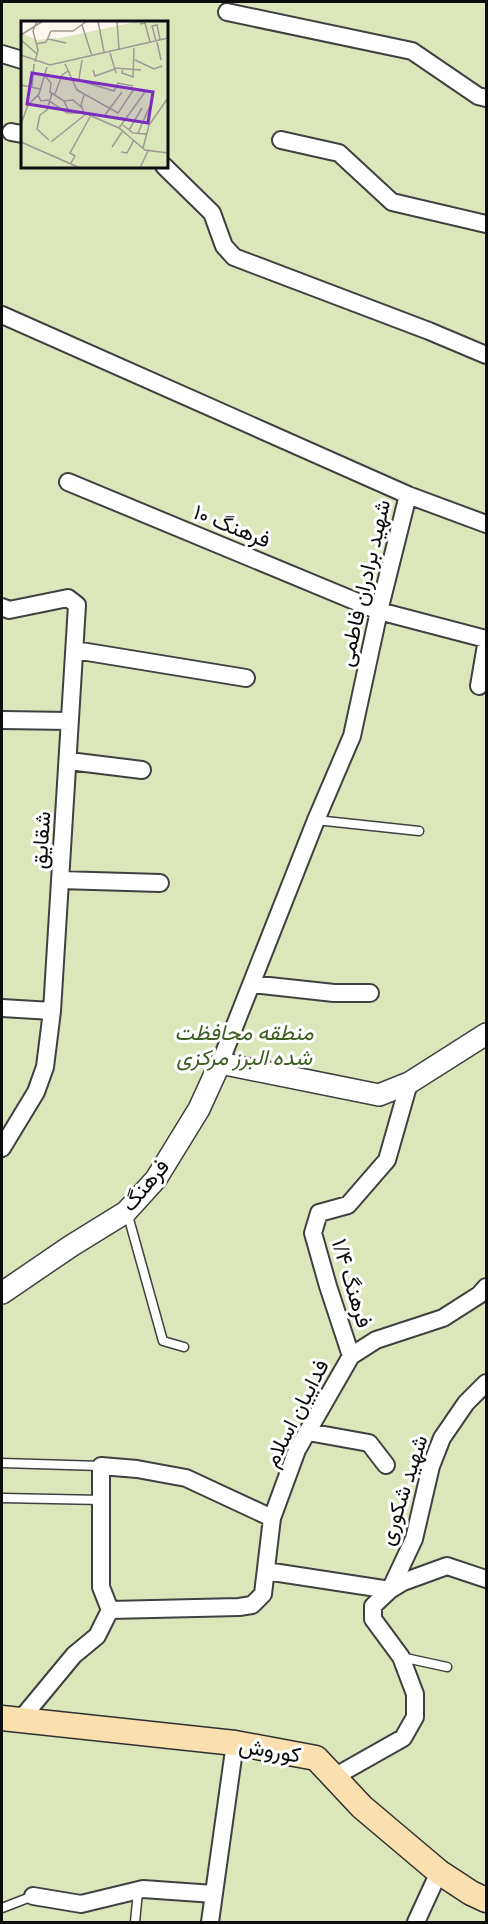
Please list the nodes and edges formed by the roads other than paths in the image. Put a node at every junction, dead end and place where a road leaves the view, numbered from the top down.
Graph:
1 (227, 12) dead end
2 (2, 54) edge
3 (21, 60) edge
4 (486, 98) edge
5 (281, 140) dead end
6 (166, 168) edge
7 (486, 224) edge
8 (2, 315) edge
9 (486, 355) edge
10 (68, 482) dead end
11 (408, 495) junction
12 (486, 524) edge
13 (2, 607) edge
14 (379, 611) junction
15 (486, 639) edge
16 (486, 645) edge
17 (75, 650) junction
18 (246, 678) dead end
19 (479, 686) dead end
20 (2, 720) edge
21 (70, 721) junction
22 (69, 761) junction
23 (142, 770) dead end
24 (316, 820) junction
25 (419, 831) dead end
26 (60, 880) junction
27 (160, 883) dead end
28 (252, 984) junction
29 (370, 993) dead end
30 (2, 1008) edge
31 (52, 1011) junction
32 (486, 1034) edge
33 (220, 1063) junction
34 (409, 1083) junction
35 (2, 1148) edge
36 (126, 1212) junction
37 (486, 1287) edge
38 (2, 1293) edge
39 (184, 1347) dead end
40 (351, 1356) junction
41 (486, 1383) edge
42 (308, 1432) junction
43 (2, 1463) edge
44 (386, 1465) dead end
45 (101, 1466) junction
46 (2, 1498) edge
47 (102, 1500) junction
48 (272, 1518) junction
49 (266, 1571) junction
50 (486, 1579) edge
51 (390, 1590) junction
52 (110, 1610) junction
53 (401, 1657) junction
54 (447, 1667) dead end
55 (11, 1719) edge
56 (235, 1743) junction
57 (334, 1778) junction
58 (439, 1872) junction
59 (138, 1891) junction
60 (214, 1894) junction
61 (33, 1896) joint
62 (486, 1900) edge
63 (2, 1908) edge
64 (135, 1923) edge
65 (210, 1923) edge
66 (416, 1923) edge

1 - 4 street
2 - 3 street
5 - 7 street
6 - 9 street
8 - 11 street, شهید برادران فاطمی
10 - 14 street, فرهنگ ۱۰
11 - 12 street
11 - 14 street, شهید برادران فاطمی
13 - 17 street, شقایق
14 - 15 street, فرهنگ ۱۰
14 - 24 street, شهید برادران فاطمی
16 - 19 street
17 - 18 street
17 - 21 street, شقایق
20 - 21 street
21 - 22 street, شقایق
22 - 23 street
22 - 26 street, شقایق
24 - 25 lane
24 - 28 street, شهید برادران فاطمی
26 - 27 street
26 - 31 street, شقایق
28 - 29 street
28 - 33 street, شهید برادران فاطمی
30 - 31 street
31 - 35 street, شقایق
32 - 34 street
33 - 34 street
33 - 36 street, فرهنگ
34 - 40 street, فرهنگ ۱/۴
36 - 38 street, فرهنگ
36 - 39 lane
37 - 40 street, فداییان اسلام
40 - 42 street, فداییان اسلام
41 - 51 street, شهید شکوری
42 - 44 street
42 - 48 street, فداییان اسلام
43 - 45 lane
45 - 47 street
45 - 48 street
46 - 47 lane
47 - 52 street
48 - 49 street, فداییان اسلام
49 - 51 street
49 - 52 street, فداییان اسلام
50 - 51 street
51 - 53 street, شهید شکوری
52 - 55 street
53 - 54 lane
53 - 57 street, شهید شکوری
55 - 56 main road, کوروش
56 - 57 main road, کوروش
56 - 60 street
57 - 58 main road, کوروش
58 - 62 main road, کوروش
58 - 66 street
59 - 60 street
59 - 61 street
59 - 64 lane
60 - 65 street
61 - 63 lane

